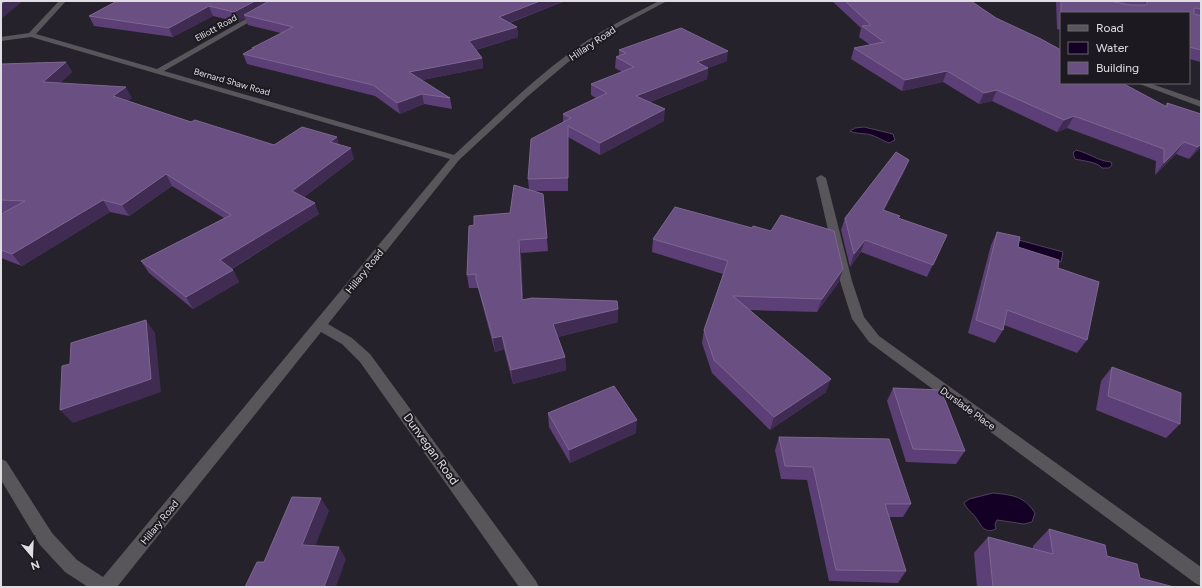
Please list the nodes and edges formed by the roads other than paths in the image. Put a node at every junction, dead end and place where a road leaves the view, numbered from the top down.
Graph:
1 (63, 1) edge
2 (283, 1) edge
3 (664, 1) edge
4 (31, 35) junction
5 (1, 39) edge
6 (159, 71) junction
7 (1145, 84) edge
8 (1201, 104) edge
9 (456, 158) junction
10 (820, 178) dead end
11 (319, 325) junction
12 (1, 466) edge
13 (1201, 577) edge
14 (105, 587) edge
15 (530, 587) edge

1 - 4 street
2 - 6 street, Elliott Road
3 - 9 street, Hillary Road
4 - 5 street, Bernard Shaw Road
4 - 6 street, Bernard Shaw Road
6 - 9 street, Bernard Shaw Road
7 - 8 street
9 - 11 street, Hillary Road
10 - 13 street, Durslade Place
11 - 14 street, Hillary Road
11 - 15 street, Dunvegan Road
12 - 14 street

